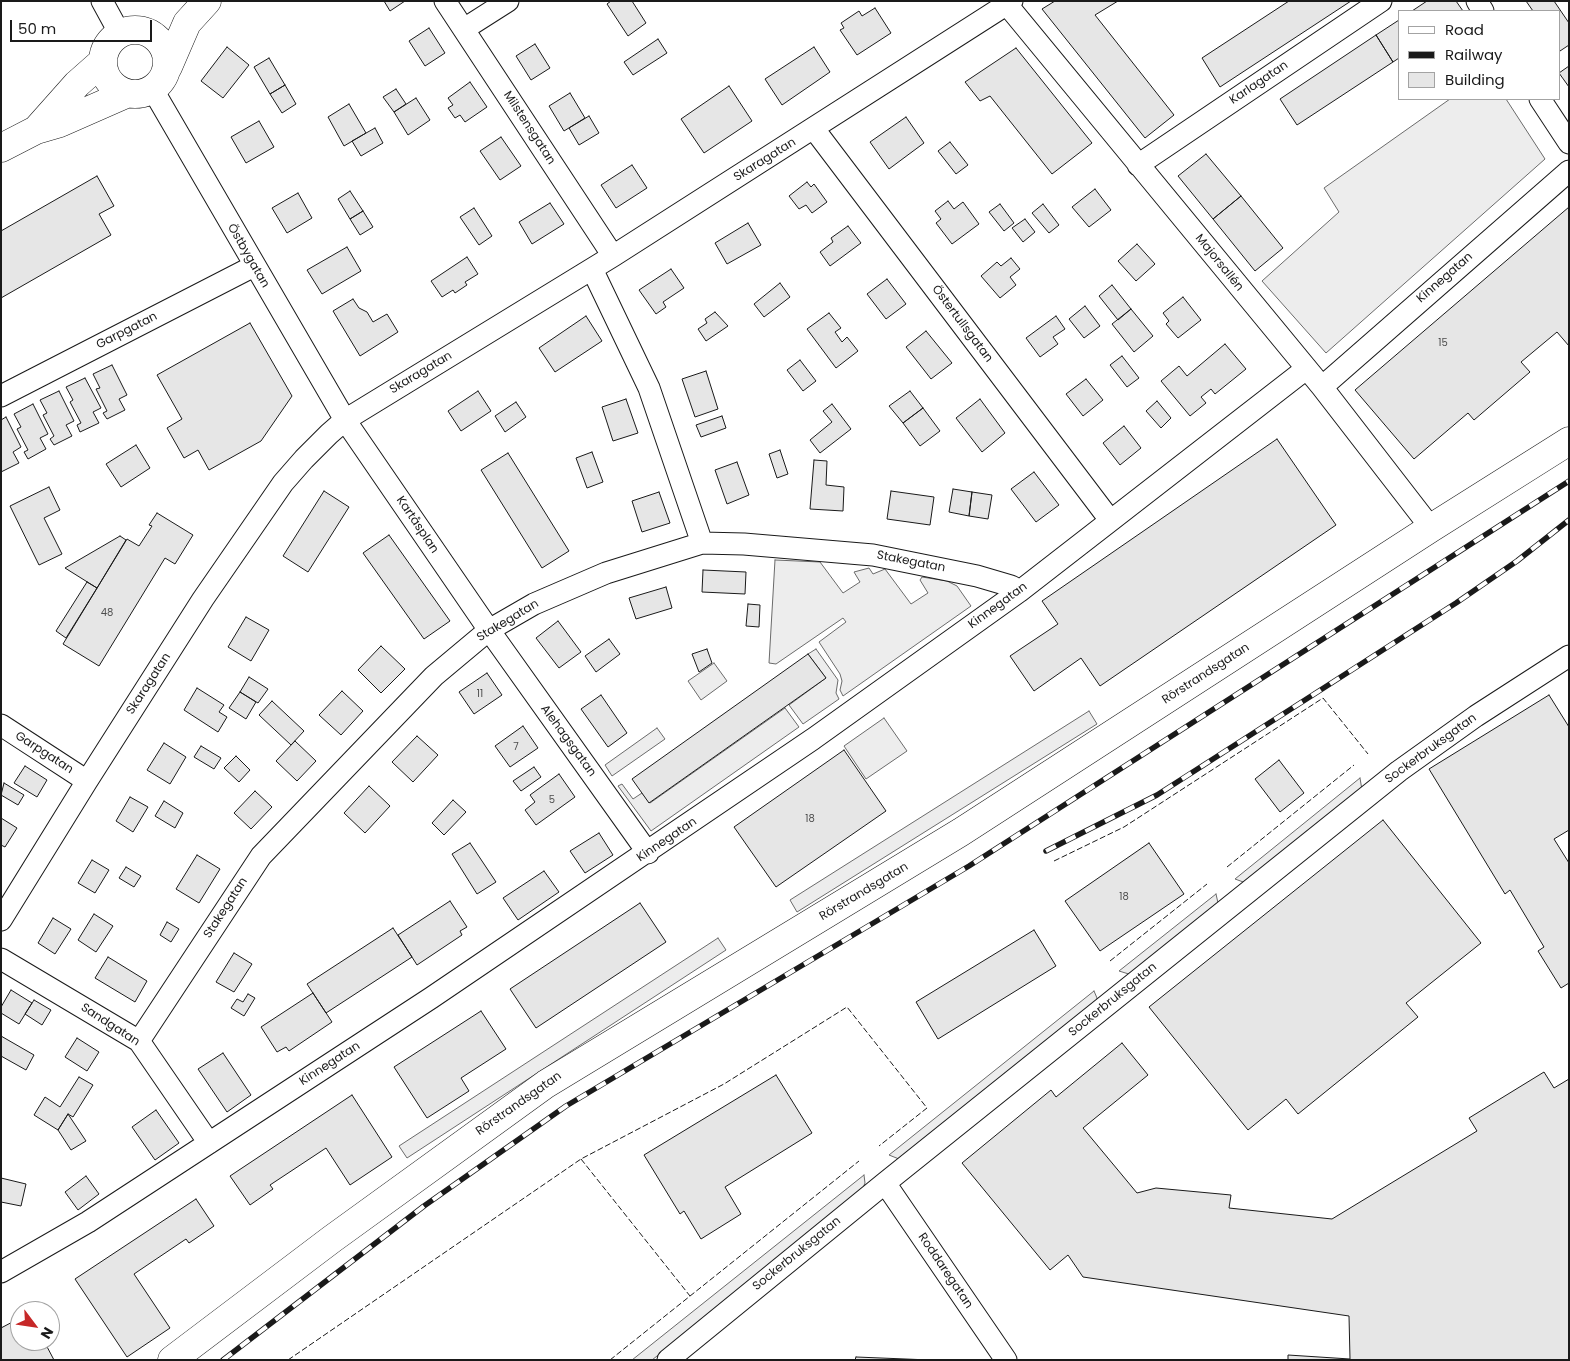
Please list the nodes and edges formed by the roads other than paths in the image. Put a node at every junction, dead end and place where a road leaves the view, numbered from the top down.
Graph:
1 (102, 1) edge
2 (208, 1) edge
3 (445, 1) edge
4 (508, 1) edge
5 (1381, 1) edge
6 (1007, 2) edge
7 (187, 23) junction
8 (464, 29) junction
9 (148, 32) junction
10 (120, 34) junction
11 (103, 61) junction
12 (168, 67) junction
13 (153, 90) junction
14 (126, 94) junction
15 (1541, 100) edge
16 (814, 129) junction
17 (36, 130) junction
18 (1569, 143) edge
19 (1, 148) edge
20 (1138, 165) junction
21 (1569, 170) edge
22 (613, 256) junction
23 (254, 266) junction
24 (592, 269) junction
25 (1306, 369) junction
26 (1322, 386) junction
27 (1, 396) edge
28 (346, 420) junction
29 (1569, 441) edge
30 (1110, 520) junction
31 (1430, 528) junction
32 (702, 543) junction
33 (1020, 591) junction
34 (488, 630) junction
35 (1569, 656) edge
36 (1, 725) edge
37 (87, 781) junction
38 (648, 853) junction
39 (1, 920) edge
40 (1, 959) edge
41 (139, 1041) junction
42 (209, 1143) junction
43 (884, 1183) junction
44 (1, 1272) edge
45 (172, 1360) edge
46 (668, 1360) edge
47 (1006, 1360) edge

1 - 10 street
2 - 7 main road
3 - 8 street, Milstensgatan
4 - 8 street
5 - 20 street, Karlagatan
6 - 16 street, Skaragatan
6 - 20 street, Majorsallén
7 - 9 main road
7 - 12 main road
8 - 22 street, Milstensgatan
9 - 10 main road
9 - 12 main road
10 - 11 main road
11 - 14 main road
11 - 17 main road
12 - 13 main road
13 - 14 main road
13 - 23 street, Östbygatan
14 - 17 main road
15 - 18 street
16 - 22 street, Skaragatan
16 - 30 street, Östertullsgatan
17 - 19 main road
20 - 25 street, Majorsallén
21 - 26 street, Kinnegatan
22 - 24 street, Skaragatan
23 - 27 street, Garpgatan
23 - 28 street, Östbygatan
24 - 28 street, Skaragatan
24 - 32 street
25 - 26 street, Majorsallén
25 - 30 street, Kinnegatan
26 - 31 street, Majorsallén
28 - 34 street, Kartåsplan
28 - 37 street, Skaragatan
29 - 31 main road, Rörstrandsgatan
30 - 33 street, Kinnegatan
31 - 45 main road, Rörstrandsgatan
32 - 33 street, Stakegatan
32 - 34 street, Stakegatan
33 - 38 street, Kinnegatan
34 - 38 street, Alehagsgatan
34 - 41 street, Stakegatan
35 - 43 street, Sockerbruksgatan
36 - 37 street, Garpgatan
37 - 39 street, Skaragatan
38 - 42 street, Kinnegatan
40 - 41 street, Sandgatan
41 - 42 street, Sandgatan
42 - 44 street, Kinnegatan
43 - 46 street, Sockerbruksgatan
43 - 47 street, Roddaregatan

